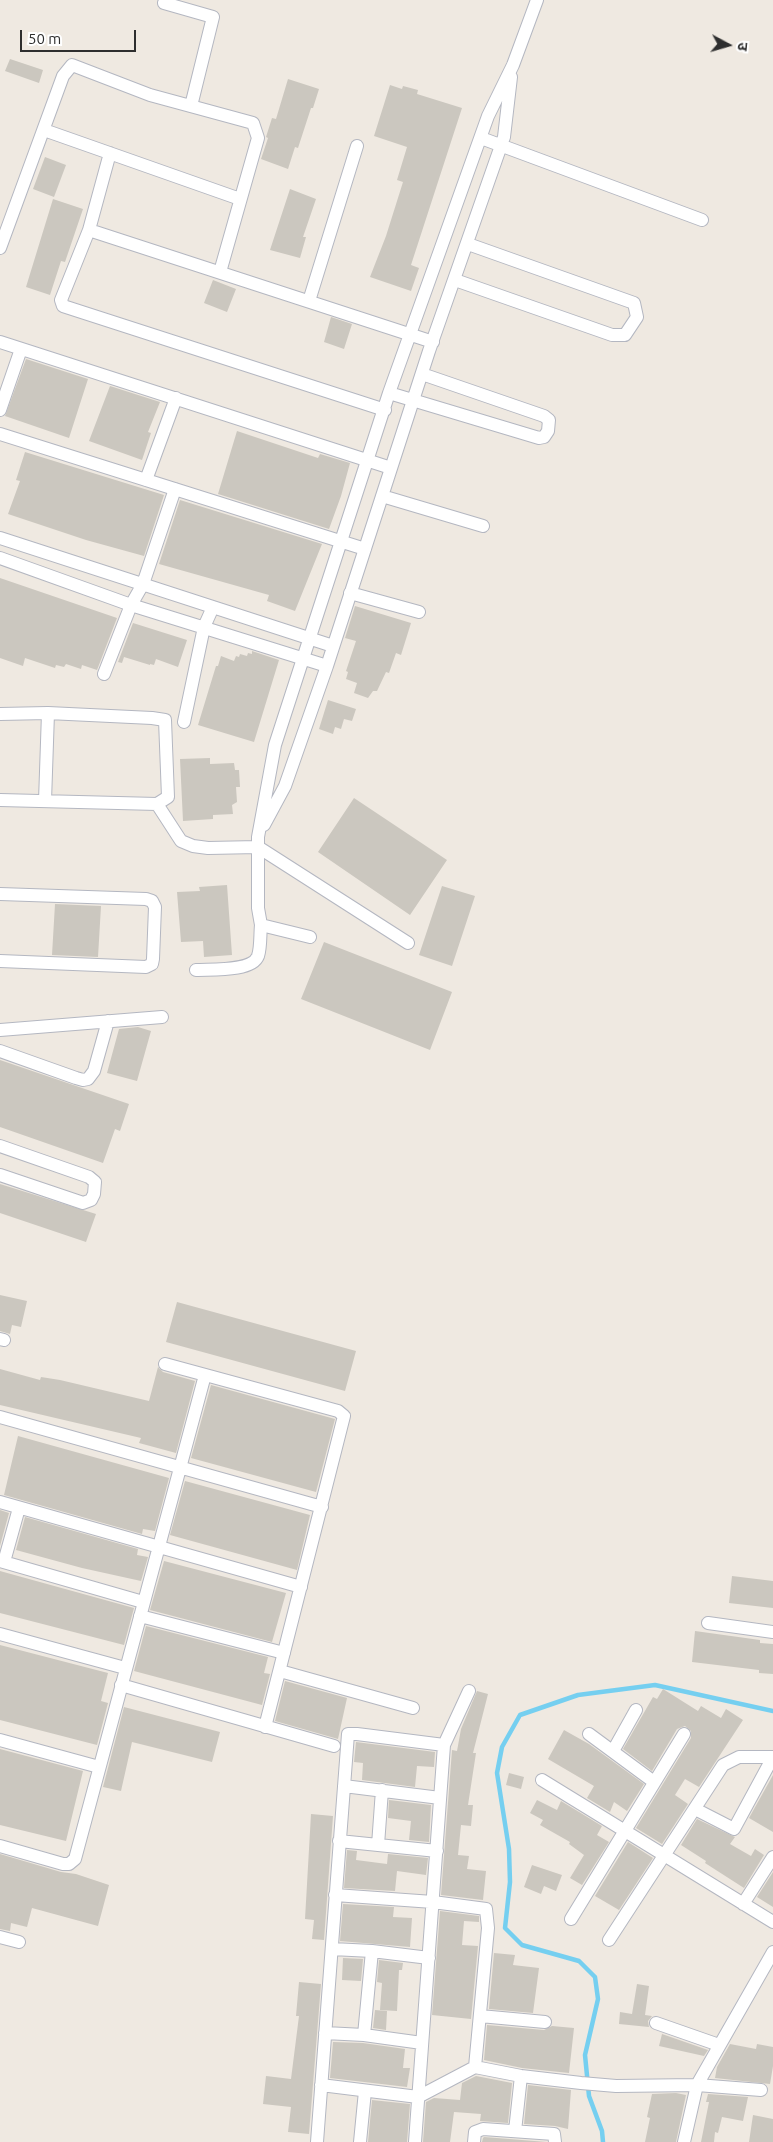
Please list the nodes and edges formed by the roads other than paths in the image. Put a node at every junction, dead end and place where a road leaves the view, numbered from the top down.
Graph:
1 (537, 0) edge
2 (164, 3) dead end
3 (512, 64) junction
4 (191, 106) junction
5 (44, 130) junction
6 (481, 138) junction
7 (357, 146) dead end
8 (500, 146) junction
9 (110, 153) junction
10 (240, 198) junction
11 (702, 220) dead end
12 (89, 230) junction
13 (468, 244) junction
14 (0, 248) edge
15 (220, 272) junction
16 (455, 280) junction
17 (309, 301) junction
18 (411, 334) junction
19 (0, 342) edge
20 (433, 342) junction
21 (21, 348) junction
22 (422, 374) junction
23 (389, 393) junction
24 (176, 398) junction
25 (414, 400) junction
26 (0, 410) edge
27 (384, 410) junction
28 (0, 434) edge
29 (368, 460) junction
30 (391, 468) junction
31 (146, 480) junction
32 (175, 489) junction
33 (382, 496) junction
34 (483, 526) dead end
35 (0, 538) edge
36 (340, 542) junction
37 (365, 549) junction
38 (0, 558) edge
39 (70, 561) junction
40 (65, 581) junction
41 (143, 584) junction
42 (350, 593) junction
43 (131, 605) junction
44 (213, 607) junction
45 (419, 612) dead end
46 (204, 627) junction
47 (309, 638) junction
48 (333, 646) junction
49 (303, 658) junction
50 (327, 666) junction
51 (104, 674) dead end
52 (48, 713) junction
53 (0, 714) edge
54 (184, 722) dead end
55 (0, 800) edge
56 (45, 801) junction
57 (157, 804) junction
58 (258, 842) junction
59 (0, 894) edge
60 (261, 925) junction
61 (310, 937) dead end
62 (408, 943) dead end
63 (0, 961) edge
64 (196, 970) dead end
65 (162, 1017) dead end
66 (108, 1022) junction
67 (0, 1030) edge
68 (0, 1050) edge
69 (0, 1146) edge
70 (0, 1175) edge
71 (165, 1364) dead end
72 (205, 1375) junction
73 (0, 1417) edge
74 (180, 1467) junction
75 (0, 1502) edge
76 (322, 1507) junction
77 (19, 1508) junction
78 (158, 1547) junction
79 (2, 1562) edge
80 (301, 1587) junction
81 (143, 1602) junction
82 (140, 1616) junction
83 (708, 1623) dead end
84 (773, 1632) edge
85 (0, 1634) edge
86 (284, 1653) junction
87 (125, 1668) junction
88 (280, 1671) junction
89 (121, 1685) junction
90 (469, 1691) dead end
91 (412, 1708) dead end
92 (636, 1710) dead end
93 (265, 1727) junction
94 (588, 1734) dead end
95 (684, 1734) dead end
96 (0, 1740) edge
97 (444, 1744) junction
98 (334, 1746) dead end
99 (613, 1751) junction
100 (773, 1757) edge
101 (99, 1767) junction
102 (542, 1780) dead end
103 (654, 1782) junction
104 (344, 1786) junction
105 (382, 1790) junction
106 (440, 1798) junction
107 (695, 1809) junction
108 (624, 1830) junction
109 (339, 1841) junction
110 (378, 1845) junction
111 (0, 1846) edge
112 (436, 1851) junction
113 (665, 1856) junction
114 (773, 1857) edge
115 (335, 1895) junction
116 (434, 1902) junction
117 (743, 1904) junction
118 (571, 1919) dead end
119 (773, 1922) edge
120 (0, 1937) edge
121 (609, 1940) dead end
122 (19, 1942) dead end
123 (332, 1949) junction
124 (372, 1951) junction
125 (773, 1952) edge
126 (429, 1958) junction
127 (480, 2016) junction
128 (544, 2022) dead end
129 (656, 2023) dead end
130 (325, 2032) junction
131 (364, 2035) junction
132 (422, 2043) junction
133 (719, 2045) junction
134 (475, 2067) junction
135 (521, 2076) junction
136 (321, 2085) junction
137 (697, 2085) junction
138 (761, 2090) dead end
139 (365, 2091) junction
140 (418, 2097) junction
141 (515, 2131) junction
142 (317, 2142) edge
143 (360, 2142) edge
144 (415, 2142) edge
145 (474, 2142) edge
146 (556, 2142) edge
147 (684, 2142) edge

1 - 3 street
2 - 4 street
3 - 6 street
3 - 8 street
4 - 5 street
4 - 10 street
5 - 9 street
5 - 14 street
6 - 8 street
6 - 18 street
7 - 17 street
8 - 11 street
8 - 13 street
9 - 10 street
9 - 12 street
10 - 15 street
12 - 15 street
12 - 27 street
13 - 16 street
13 - 16 street
15 - 17 street
16 - 20 street
17 - 18 street
18 - 20 street
18 - 23 street
19 - 21 street
20 - 22 street
21 - 24 street
21 - 26 street
22 - 25 street
22 - 25 street
23 - 25 street
23 - 27 street
24 - 29 street
24 - 31 street
25 - 30 street
27 - 29 street
28 - 31 street
29 - 30 street
29 - 36 street
30 - 33 street
31 - 32 street
32 - 36 street
32 - 41 street
33 - 34 street
33 - 37 street
35 - 39 street
36 - 37 street
36 - 47 street
37 - 42 street
38 - 40 street
39 - 40 street
39 - 41 street
40 - 43 street
41 - 43 street
41 - 44 street
42 - 45 street
42 - 48 street
43 - 46 street
43 - 51 street
44 - 46 street
44 - 47 street
46 - 49 street
46 - 54 street
47 - 48 street
47 - 49 street
48 - 50 street
49 - 50 street
49 - 58 street
50 - 58 street
52 - 53 street
52 - 56 street
52 - 57 street
55 - 56 street
56 - 57 street
57 - 58 street
58 - 60 street
58 - 62 street
59 - 63 street
60 - 61 street
60 - 64 street
65 - 66 street
66 - 67 street
66 - 68 street
69 - 70 street
71 - 72 street
72 - 74 street
72 - 76 street
73 - 74 street
74 - 76 street
74 - 78 street
75 - 77 street
76 - 80 street
77 - 78 street
77 - 79 street
78 - 80 street
78 - 81 street
79 - 81 street
80 - 86 street
81 - 82 street
82 - 86 street
82 - 87 street
83 - 84 street
85 - 87 street
86 - 88 street
87 - 89 street
88 - 91 street
88 - 93 street
89 - 93 street
89 - 101 street
90 - 97 street
92 - 99 street
93 - 98 street
94 - 99 street
95 - 103 street
96 - 101 street
97 - 104 street
97 - 106 street
99 - 103 street
100 - 107 street
100 - 107 street
101 - 111 street
102 - 108 street
103 - 108 street
104 - 105 street
104 - 109 street
105 - 106 street
105 - 110 street
106 - 112 street
107 - 113 street
108 - 113 street
108 - 118 street
109 - 110 street
109 - 115 street
110 - 112 street
112 - 116 street
113 - 117 street
113 - 121 street
114 - 117 street
115 - 116 street
115 - 123 street
116 - 126 street
116 - 127 street
117 - 119 street
120 - 122 street
123 - 124 street
123 - 130 street
124 - 126 street
124 - 131 street
125 - 133 street
126 - 132 street
127 - 128 street
127 - 134 street
129 - 133 street
130 - 131 street
130 - 136 street
131 - 132 street
132 - 140 street
133 - 137 street
134 - 135 street
134 - 140 street
135 - 137 street
135 - 141 street
136 - 139 street
136 - 142 street
137 - 138 street
137 - 147 street
139 - 140 street
139 - 143 street
140 - 144 street
141 - 145 street
141 - 146 street

